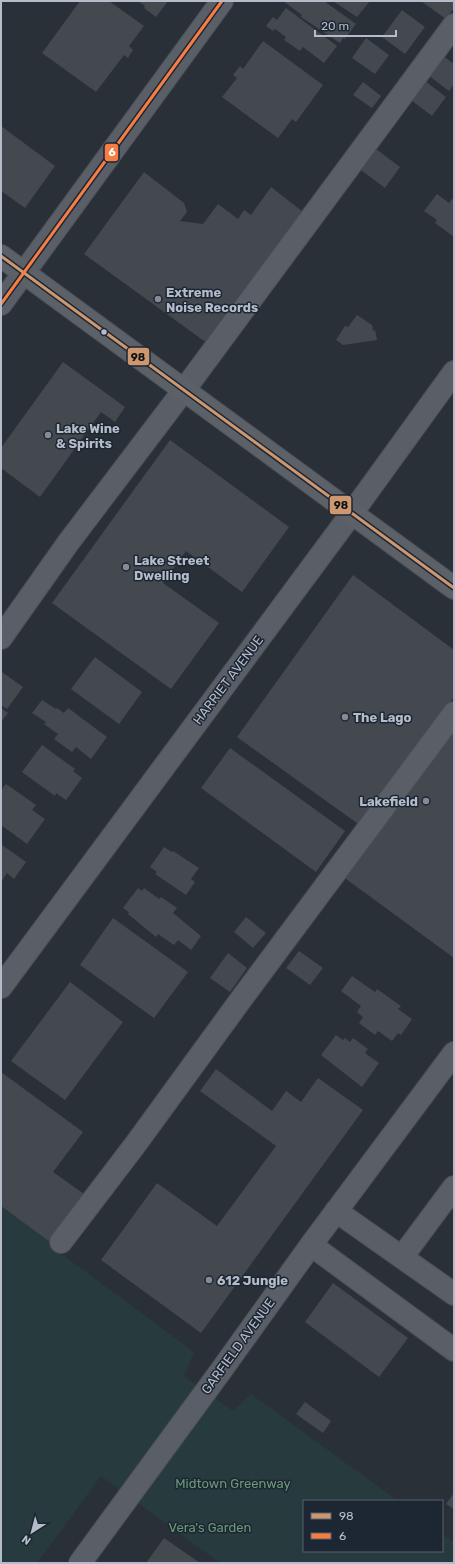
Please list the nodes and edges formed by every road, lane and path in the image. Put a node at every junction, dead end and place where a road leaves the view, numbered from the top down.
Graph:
1 (222, 1) edge
2 (454, 25) edge
3 (1, 256) edge
4 (24, 273) junction
5 (1, 304) edge
6 (454, 372) edge
7 (184, 390) junction
8 (352, 513) junction
9 (454, 588) edge
10 (1, 638) edge
11 (454, 713) edge
12 (1, 987) edge
13 (454, 1053) edge
14 (454, 1187) edge
15 (336, 1211) junction
16 (61, 1242) dead end
17 (311, 1245) junction
18 (402, 1257) junction
19 (454, 1294) edge
20 (454, 1350) edge
21 (80, 1563) edge

1 - 4 street
2 - 7 street
3 - 4 main road
4 - 5 street
4 - 7 main road
6 - 8 street, HARRIET AVENUE
7 - 8 main road
7 - 10 street
8 - 9 main road
8 - 12 street, HARRIET AVENUE
11 - 16 street
13 - 15 street, GARFIELD AVENUE
14 - 18 street
15 - 17 street, GARFIELD AVENUE
15 - 18 street
17 - 20 street
17 - 21 street, GARFIELD AVENUE
18 - 19 street

